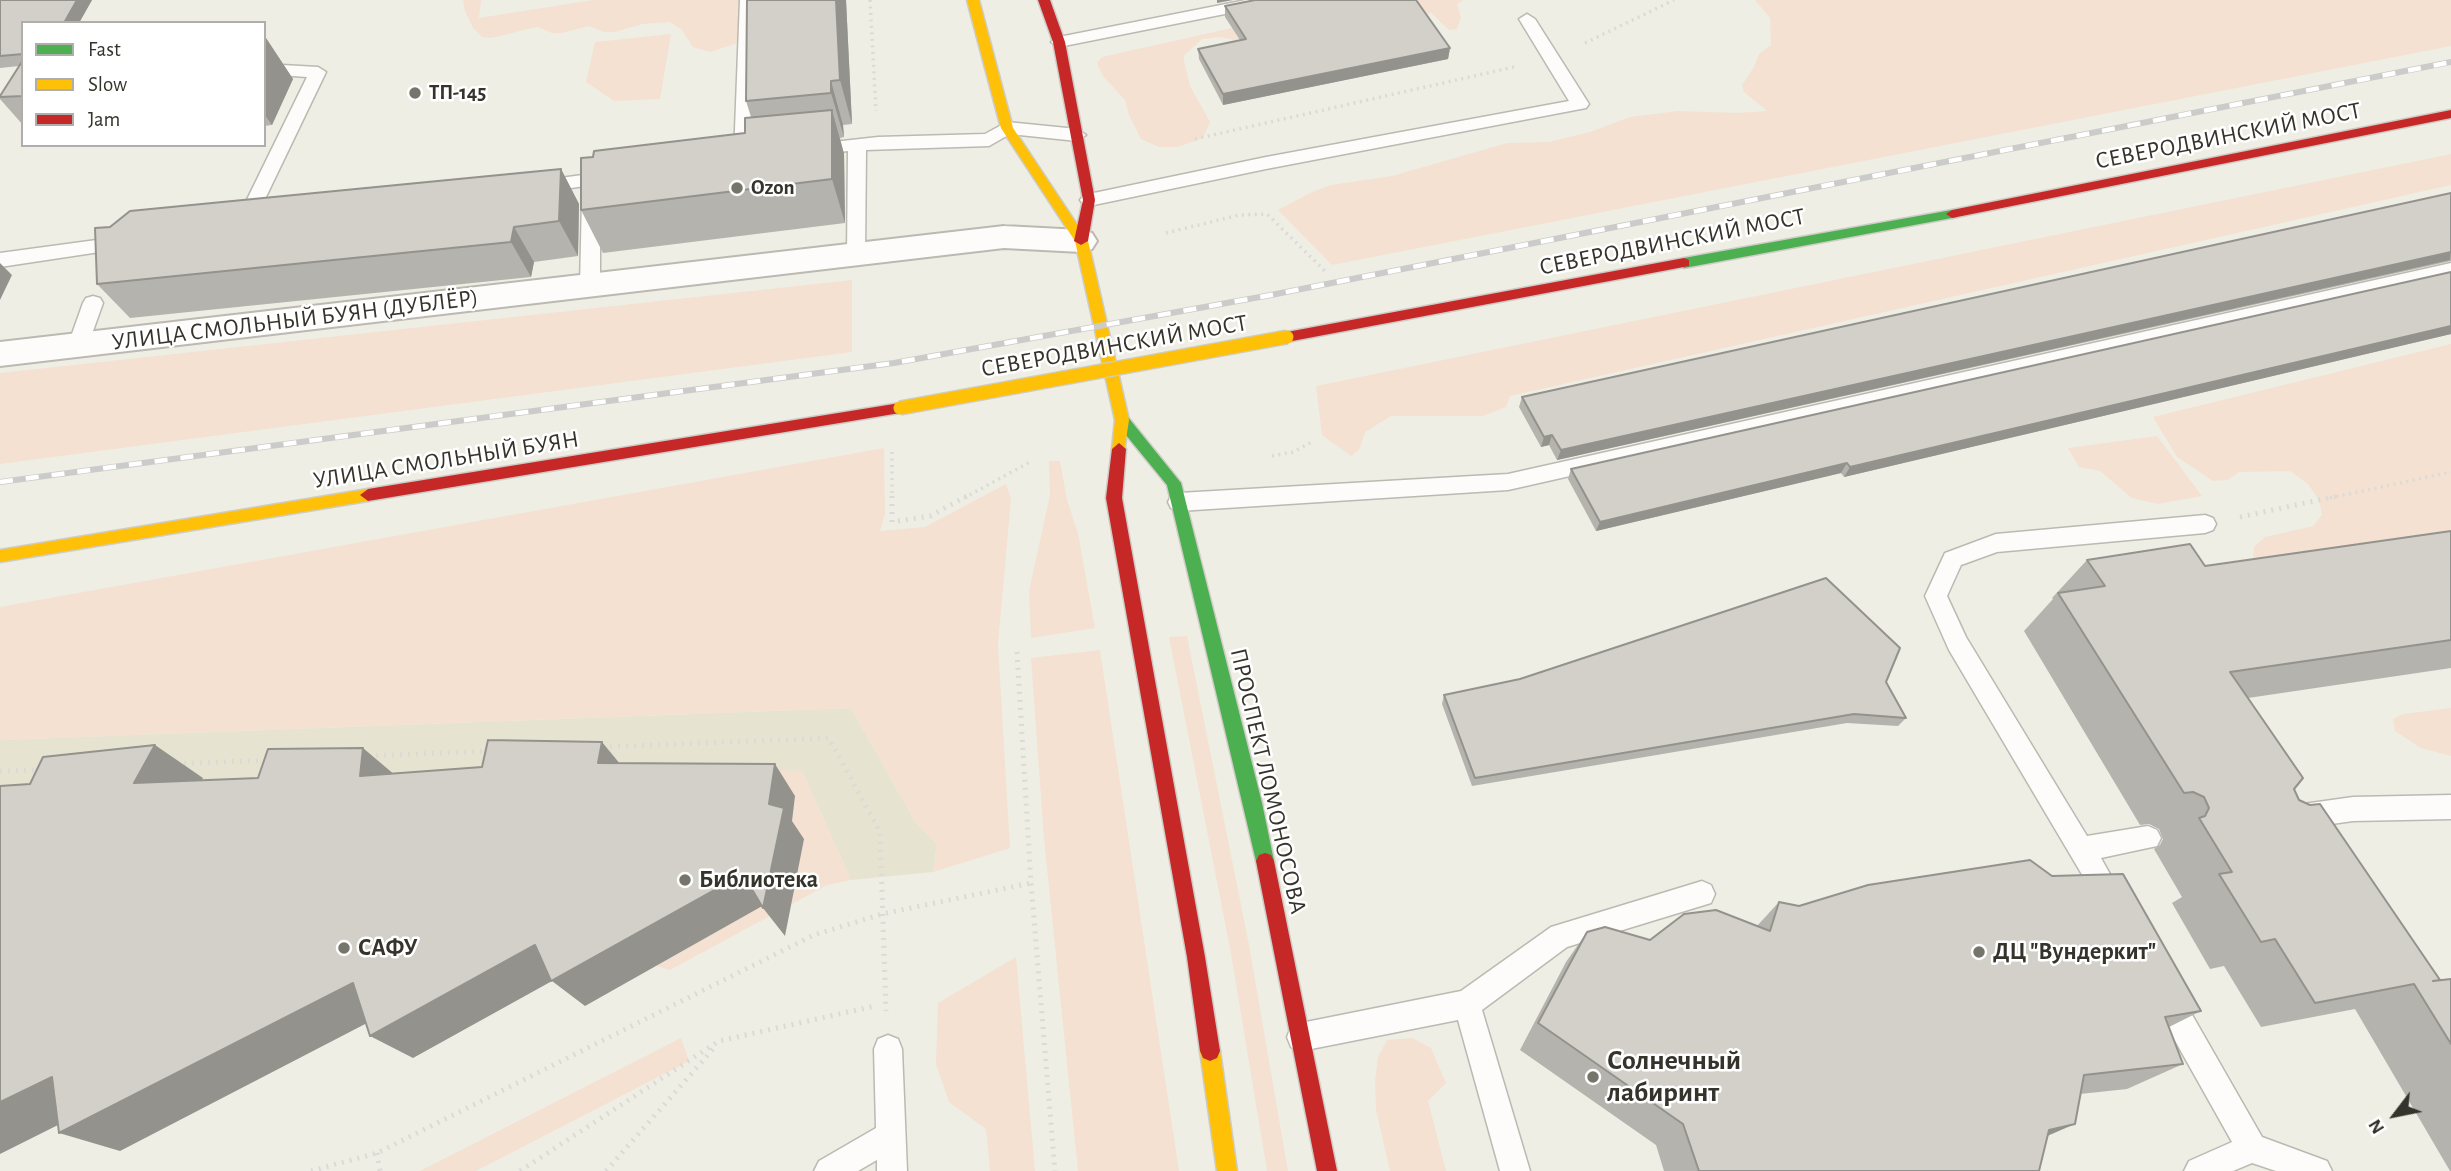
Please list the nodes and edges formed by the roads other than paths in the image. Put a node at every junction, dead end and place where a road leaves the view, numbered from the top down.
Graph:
1 (748, 0) edge
2 (973, 0) edge
3 (1044, 0) edge
4 (1270, 0) edge
5 (1196, 7) edge
6 (1527, 19) dead end
7 (1059, 42) junction
8 (266, 69) edge
9 (2451, 114) edge
10 (1007, 128) junction
11 (1077, 135) junction
12 (857, 145) junction
13 (794, 151) edge
14 (742, 156) edge
15 (633, 173) edge
16 (591, 180) junction
17 (524, 188) edge
18 (1089, 200) junction
19 (270, 220) edge
20 (148, 239) edge
21 (1081, 241) junction
22 (120, 243) junction
23 (856, 254) junction
24 (0, 260) edge
25 (111, 265) edge
26 (2451, 270) edge
27 (590, 286) junction
28 (93, 303) edge
29 (78, 345) junction
30 (0, 355) edge
31 (900, 408) joint
32 (1122, 419) junction
33 (1179, 502) junction
34 (2205, 524) road end
35 (0, 556) edge
36 (2451, 807) edge
37 (2274, 820) edge
38 (2148, 838) dead end
39 (2082, 849) junction
40 (1702, 894) dead end
41 (2123, 920) edge
42 (2150, 968) edge
43 (1467, 1004) junction
44 (1301, 1037) junction
45 (888, 1049) road end
46 (891, 1136) junction
47 (2252, 1148) junction
48 (829, 1171) edge
49 (892, 1171) edge
50 (1227, 1171) edge
51 (1327, 1171) edge
52 (1515, 1171) edge
53 (2199, 1171) edge
54 (2317, 1171) edge

1 - 14 lane
2 - 10 main road
3 - 7 main road
4 - 5 lane
5 - 7 lane
6 - 18 lane
7 - 11 main road
8 - 19 lane
9 - 31 main road, СЕВЕРОДВИНСКИЙ МОСТ, bridge
10 - 11 lane
10 - 12 lane
10 - 21 main road
11 - 18 main road
12 - 13 lane
12 - 23 lane
15 - 16 lane
16 - 17 lane
16 - 27 lane
18 - 21 main road
20 - 22 lane
21 - 23 street, УЛИЦА СМОЛЬНЫЙ БУЯН (ДУБЛЁР)
21 - 32 main road, ПРОСПЕКТ ЛОМОНОСОВА
22 - 24 lane
22 - 25 lane
23 - 27 street, УЛИЦА СМОЛЬНЫЙ БУЯН (ДУБЛЁР)
26 - 33 lane
27 - 29 street, УЛИЦА СМОЛЬНЫЙ БУЯН (ДУБЛЁР)
28 - 29 lane
29 - 30 street, УЛИЦА СМОЛЬНЫЙ БУЯН (ДУБЛЁР)
31 - 35 main road, УЛИЦА СМОЛЬНЫЙ БУЯН
32 - 33 main road, ПРОСПЕКТ ЛОМОНОСОВА
32 - 50 main road, ПРОСПЕКТ ЛОМОНОСОВА
33 - 44 main road, ПРОСПЕКТ ЛОМОНОСОВА
34 - 39 lane
36 - 37 lane
38 - 39 lane
39 - 41 lane
40 - 43 lane
42 - 47 lane
43 - 44 lane
43 - 52 lane
44 - 51 main road, ПРОСПЕКТ ЛОМОНОСОВА
45 - 46 lane
46 - 48 lane
46 - 49 lane
47 - 53 lane
47 - 54 lane

